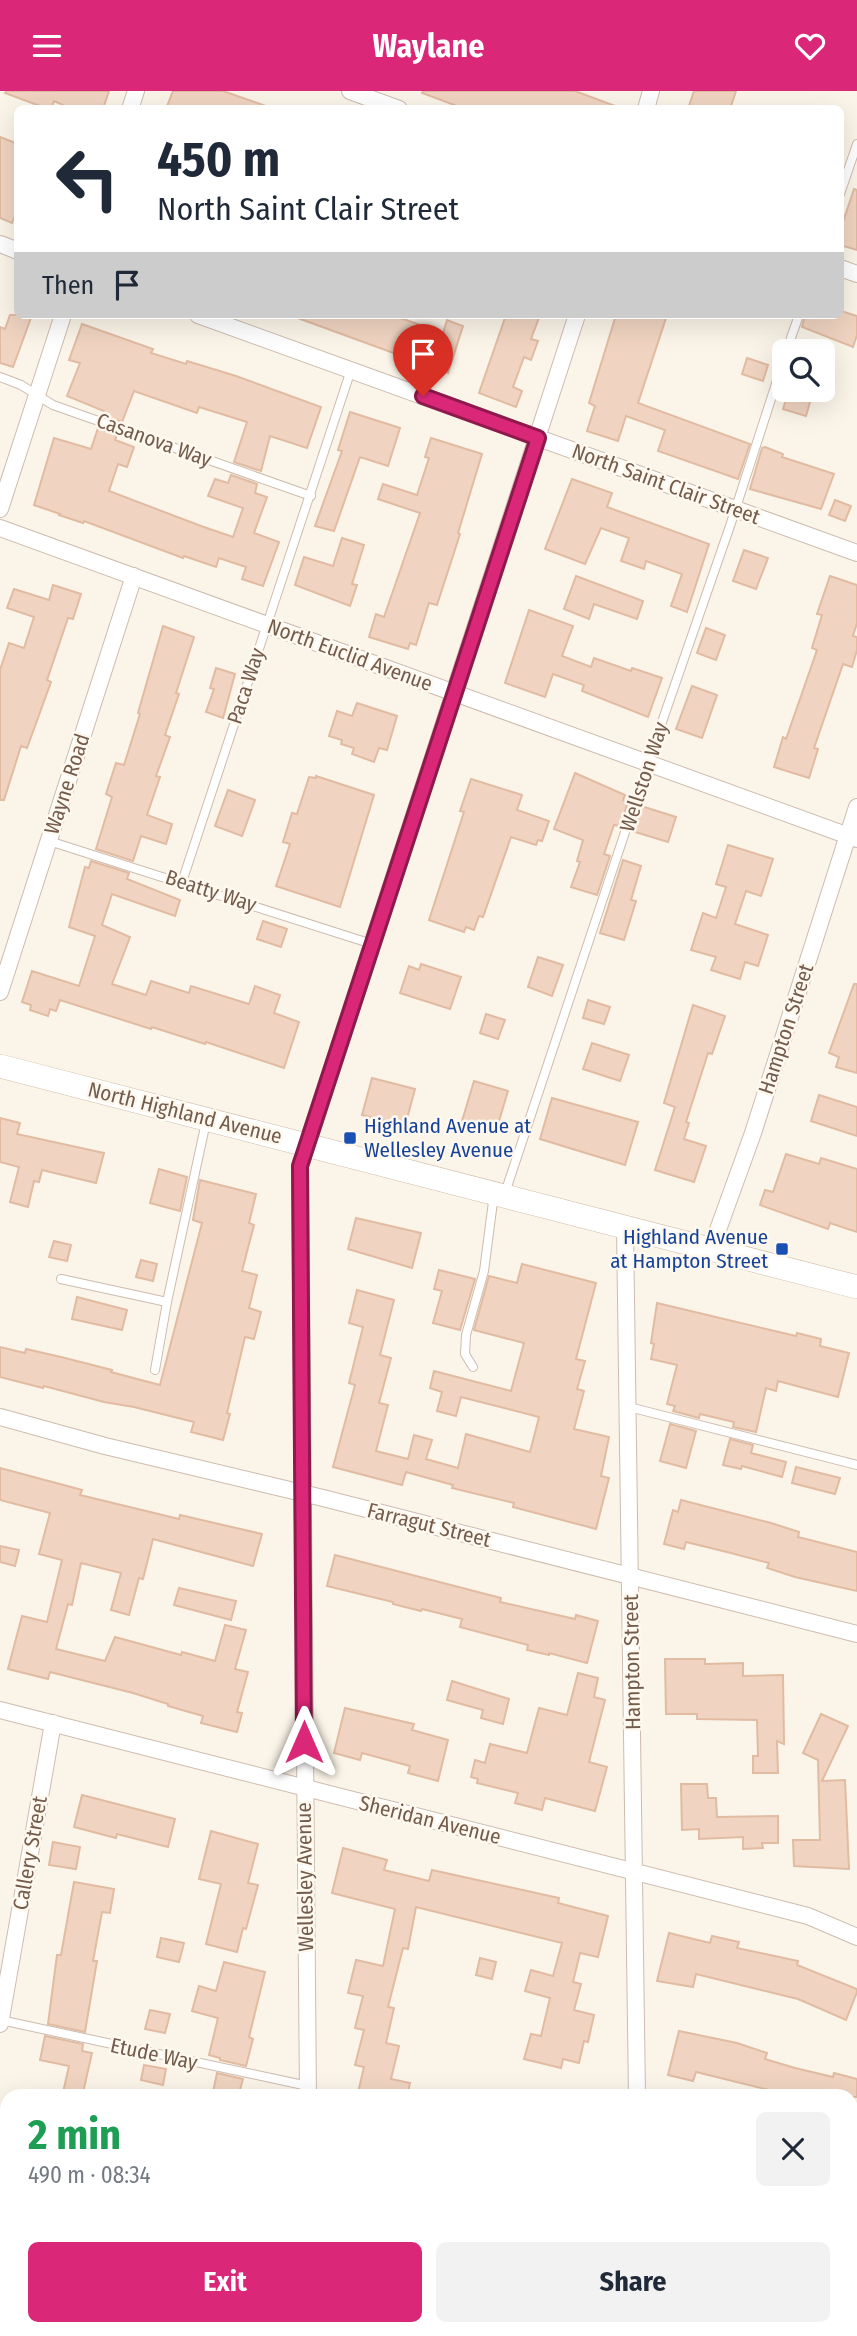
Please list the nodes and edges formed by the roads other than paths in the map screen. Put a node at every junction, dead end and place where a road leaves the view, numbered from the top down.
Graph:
1 (350, 91) edge
2 (388, 105) edge
3 (857, 144) edge
4 (844, 182) edge
5 (62, 319) edge
6 (209, 319) edge
7 (576, 319) edge
8 (798, 319) edge
9 (791, 339) edge
10 (351, 370) junction
11 (0, 377) edge
12 (37, 395) junction
13 (772, 396) edge
14 (538, 438) junction
15 (311, 496) junction
16 (0, 509) edge
17 (735, 509) junction
18 (0, 528) edge
19 (857, 553) edge
20 (134, 576) junction
21 (268, 625) junction
22 (454, 692) junction
23 (648, 763) junction
24 (857, 807) edge
25 (853, 837) edge
26 (49, 841) junction
27 (182, 882) junction
28 (372, 944) junction
29 (0, 992) edge
30 (0, 1066) edge
31 (207, 1119) junction
32 (306, 1145) junction
33 (499, 1194) junction
34 (625, 1227) junction
35 (711, 1249) junction
36 (61, 1279) dead end
37 (857, 1287) edge
38 (167, 1302) junction
39 (473, 1367) dead end
40 (155, 1370) dead end
41 (629, 1407) junction
42 (0, 1417) edge
43 (857, 1465) edge
44 (302, 1493) junction
45 (631, 1576) junction
46 (857, 1634) edge
47 (0, 1710) edge
48 (53, 1723) junction
49 (304, 1788) junction
50 (635, 1872) junction
51 (857, 1937) edge
52 (0, 2021) edge
53 (299, 2089) edge
54 (308, 2089) edge
55 (641, 2089) edge

1 - 2 street
3 - 4 lane
5 - 12 street
6 - 10 street, North Saint Clair Street
7 - 14 street, Wellesley Avenue
8 - 9 lane
10 - 14 street, North Saint Clair Street
10 - 15 lane, Paca Way
11 - 12 lane, Casanova Way
12 - 15 lane, Casanova Way
12 - 16 street
13 - 17 lane, Wellston Way
14 - 17 street, North Saint Clair Street
14 - 22 street, Wellesley Avenue
15 - 21 lane, Paca Way
17 - 19 street, North Saint Clair Street
17 - 23 lane, Wellston Way
18 - 20 street, North Euclid Avenue
20 - 21 street, North Euclid Avenue
20 - 26 street, Wayne Road
21 - 22 street, North Euclid Avenue
21 - 27 lane, Paca Way
22 - 23 street, North Euclid Avenue
22 - 28 street, Wellesley Avenue
23 - 25 street, North Euclid Avenue
23 - 33 lane, Wellston Way
24 - 25 street, Hampton Street
25 - 35 street, Hampton Street
26 - 27 lane, Beatty Way
26 - 29 street, Wayne Road
27 - 28 lane, Beatty Way
28 - 32 street, Wellesley Avenue
30 - 31 main road, North Highland Avenue
31 - 32 main road, North Highland Avenue
31 - 38 lane
32 - 33 main road, North Highland Avenue
32 - 44 street, Wellesley Avenue
33 - 34 main road, North Highland Avenue
33 - 39 lane, Wellston Way
34 - 35 main road, North Highland Avenue
34 - 41 street, Hampton Street
35 - 37 main road, North Highland Avenue
36 - 38 lane
38 - 40 lane
41 - 43 lane
41 - 45 street, Hampton Street
42 - 44 street, Farragut Street
44 - 45 street, Farragut Street
44 - 49 street, Wellesley Avenue
45 - 46 street, Farragut Street
45 - 50 street, Hampton Street
47 - 48 street, Sheridan Avenue
48 - 49 street, Sheridan Avenue
48 - 52 street, Callery Street
49 - 50 street, Sheridan Avenue
49 - 54 street, Wellesley Avenue
50 - 51 street, Sheridan Avenue
50 - 55 street, Hampton Street
52 - 53 lane, Etude Way

